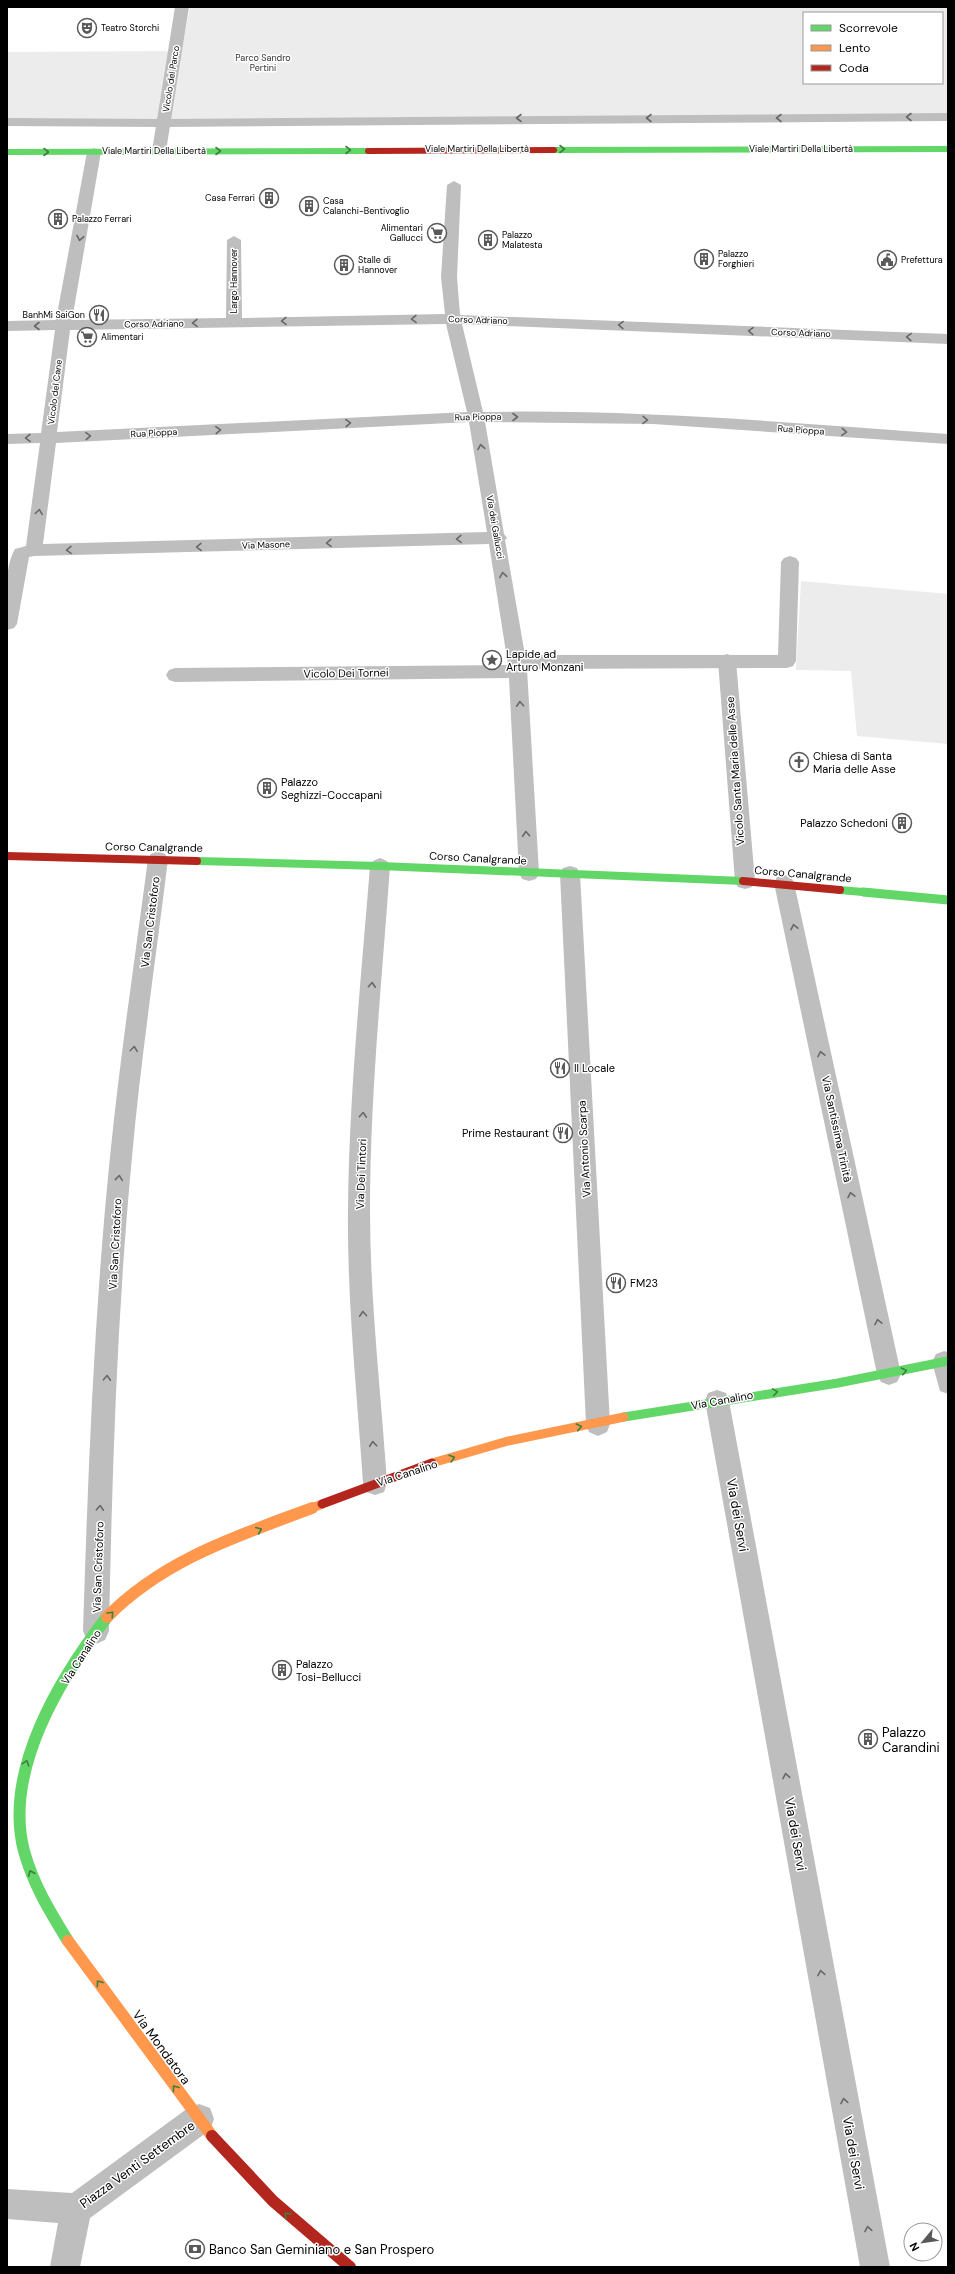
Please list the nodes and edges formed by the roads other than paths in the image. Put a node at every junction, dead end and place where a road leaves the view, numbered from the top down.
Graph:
1 (182, 7) edge
2 (948, 117) edge
3 (7, 122) edge
4 (163, 123) junction
5 (948, 149) edge
6 (159, 151) junction
7 (7, 152) edge
8 (94, 152) junction
9 (454, 185) dead end
10 (234, 240) dead end
11 (453, 318) junction
12 (234, 322) junction
13 (7, 326) edge
14 (63, 326) junction
15 (948, 339) edge
16 (476, 417) junction
17 (49, 438) junction
18 (7, 439) edge
19 (948, 439) edge
20 (498, 538) junction
21 (34, 550) junction
22 (790, 562) dead end
23 (8, 624) dead end
24 (727, 661) junction
25 (518, 667) junction
26 (175, 675) dead end
27 (7, 856) edge
28 (158, 859) junction
29 (380, 866) junction
30 (528, 873) junction
31 (570, 874) junction
32 (745, 881) junction
33 (784, 883) junction
34 (948, 900) edge
35 (947, 1369) edge
36 (889, 1374) junction
37 (717, 1401) junction
38 (598, 1424) junction
39 (375, 1483) junction
40 (96, 1631) junction
41 (12, 1801) edge
42 (198, 2119) junction
43 (7, 2204) edge
44 (76, 2209) junction
45 (65, 2267) edge
46 (350, 2267) edge
47 (875, 2267) edge

1 - 4 street, Vicolo del Parco
2 -> 4 street
3 - 4 street
4 - 6 street, Vicolo del Parco
6 -> 5 street, Viale Martiri Della Libertà
6 - 8 street, Viale Martiri Della Libertà
7 -> 8 street, Viale Martiri Della Libertà
8 -> 14 street, Vicolo del Cane
9 - 11 street, Via dei Gallucci
10 - 12 street, Largo Hannover
11 -> 12 street, Corso Adriano
15 -> 11 street, Corso Adriano
11 - 16 street, Via dei Gallucci
12 -> 14 street, Corso Adriano
14 -> 13 street, Corso Adriano
14 - 17 street, Vicolo del Cane
17 -> 16 street, Rua Pioppa
16 -> 19 street, Rua Pioppa
20 -> 16 street, Via dei Gallucci
17 -> 18 street, Rua Pioppa
21 -> 17 street, Vicolo del Cane
20 -> 21 street, Via Masone
25 -> 20 street, Via dei Gallucci
21 - 23 street
22 - 24 street
24 - 25 street
24 - 32 street, Vicolo Santa Maria delle Asse
25 - 26 street, Vicolo Dei Tornei
30 -> 25 street, Via dei Gallucci
27 - 28 street, Corso Canalgrande
28 - 29 street, Corso Canalgrande
40 -> 28 street, Via San Cristoforo
29 - 30 street, Corso Canalgrande
39 -> 29 street, Via Dei Tintori
30 - 31 street, Corso Canalgrande
31 - 32 street, Corso Canalgrande
31 - 38 street, Via Antonio Scarpa
32 - 33 street, Corso Canalgrande
33 - 34 street, Corso Canalgrande
36 -> 33 street, Via Santissima Trinità
36 -> 35 street, Via Canalino
37 -> 36 street, Via Canalino
37 - 38 street, Via Canalino
47 -> 37 street, Via dei Servi
39 -> 38 street, Via Canalino
40 -> 39 street, Via Canalino
41 -> 40 street, Via Canalino
42 -> 41 street, Via Mondatora
42 - 44 street, Piazza Venti Settembre
46 -> 42 street, Via Mondatora
43 - 44 street, Piazza Venti Settembre
44 - 45 street, Piazza Venti Settembre

